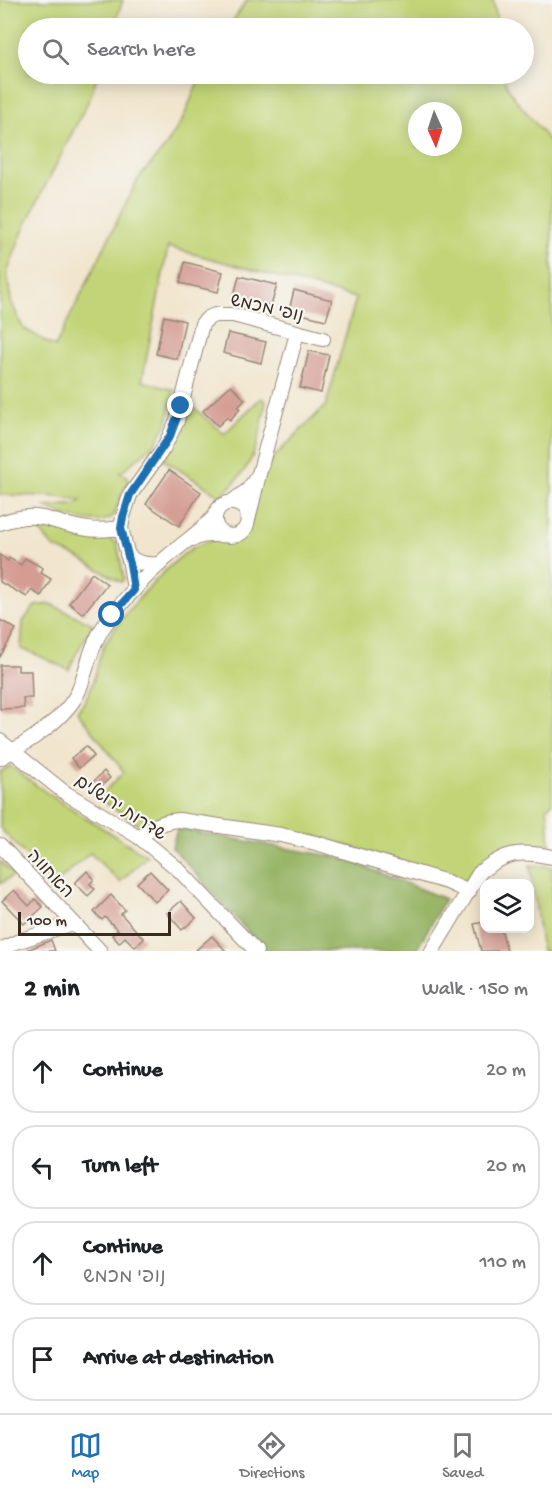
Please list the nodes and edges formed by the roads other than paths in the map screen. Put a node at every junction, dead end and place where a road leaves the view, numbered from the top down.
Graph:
1 (297, 333) junction
2 (323, 339) dead end
3 (259, 474) junction
4 (230, 503) junction
5 (214, 517) junction
6 (248, 520) junction
7 (0, 523) edge
8 (121, 528) junction
9 (230, 536) junction
10 (189, 541) junction
11 (128, 554) junction
12 (160, 564) junction
13 (134, 590) junction
14 (0, 741) edge
15 (6, 754) edge
16 (139, 837) junction
17 (0, 845) edge
18 (552, 857) edge
19 (469, 892) junction
20 (73, 922) junction
21 (0, 950) edge
22 (99, 951) edge
23 (256, 951) edge
24 (432, 951) edge

1 - 2 street, נופי מכמש
1 - 3 street
1 - 8 street, נופי מכמש
3 - 4 street
3 - 6 street
4 - 5 street
4 - 6 street
5 - 9 street
5 - 10 street
6 - 9 street
7 - 8 street
8 - 11 street, נופי מכמש
9 - 10 street
10 - 12 street
11 - 12 street
11 - 13 street, נופי מכמש
12 - 13 street
13 - 15 street
14 - 15 street, שדרות ירושלים
15 - 16 street, שדרות ירושלים
16 - 19 street
16 - 23 street, שדרות ירושלים
17 - 20 street, האחווה
18 - 19 street
19 - 24 street
20 - 21 street
20 - 22 street, האחווה

